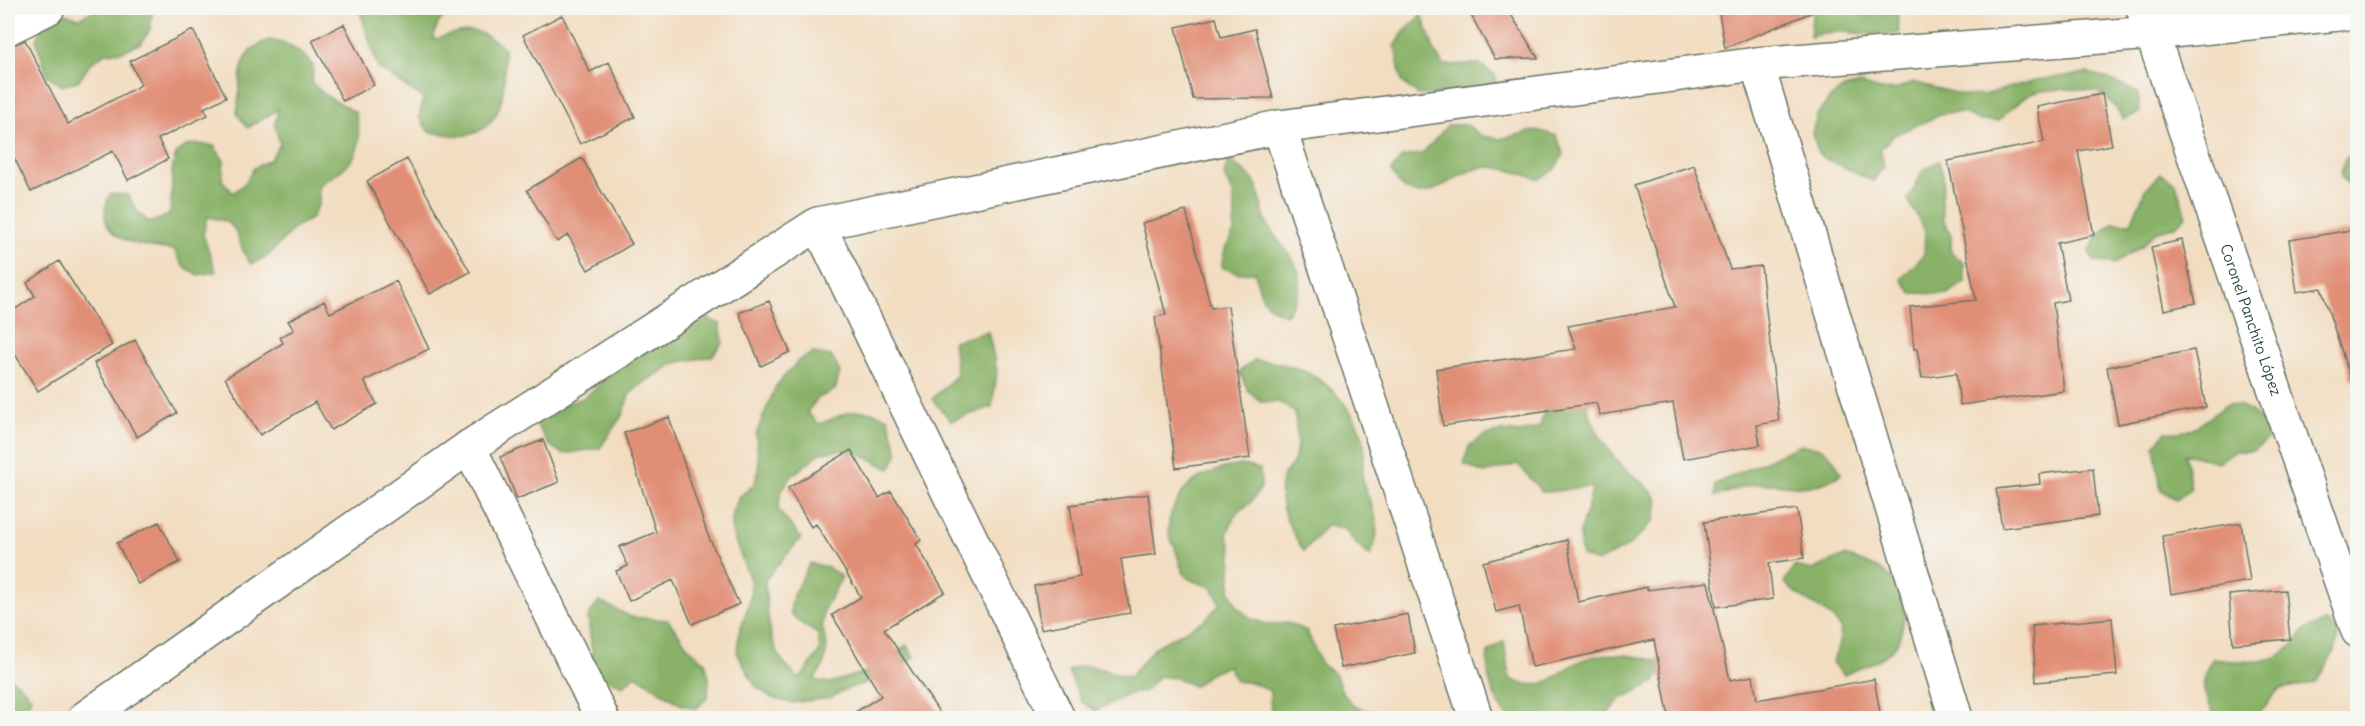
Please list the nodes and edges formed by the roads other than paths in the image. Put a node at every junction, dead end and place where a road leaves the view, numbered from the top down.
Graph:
1 (48, 8) edge
2 (2358, 12) edge
3 (2148, 20) edge
4 (8, 28) edge
5 (1757, 64) junction
6 (1279, 127) junction
7 (818, 224) junction
8 (469, 447) junction
9 (2358, 631) edge
10 (86, 718) edge
11 (602, 718) edge
12 (1058, 718) edge
13 (1476, 718) edge
14 (1956, 718) edge

1 - 4 street
2 - 3 street
3 - 5 street
3 - 9 street, Coronel Panchito López
5 - 6 street
5 - 14 street
6 - 7 street
6 - 13 street
7 - 8 street
7 - 12 street
8 - 10 street
8 - 11 street

